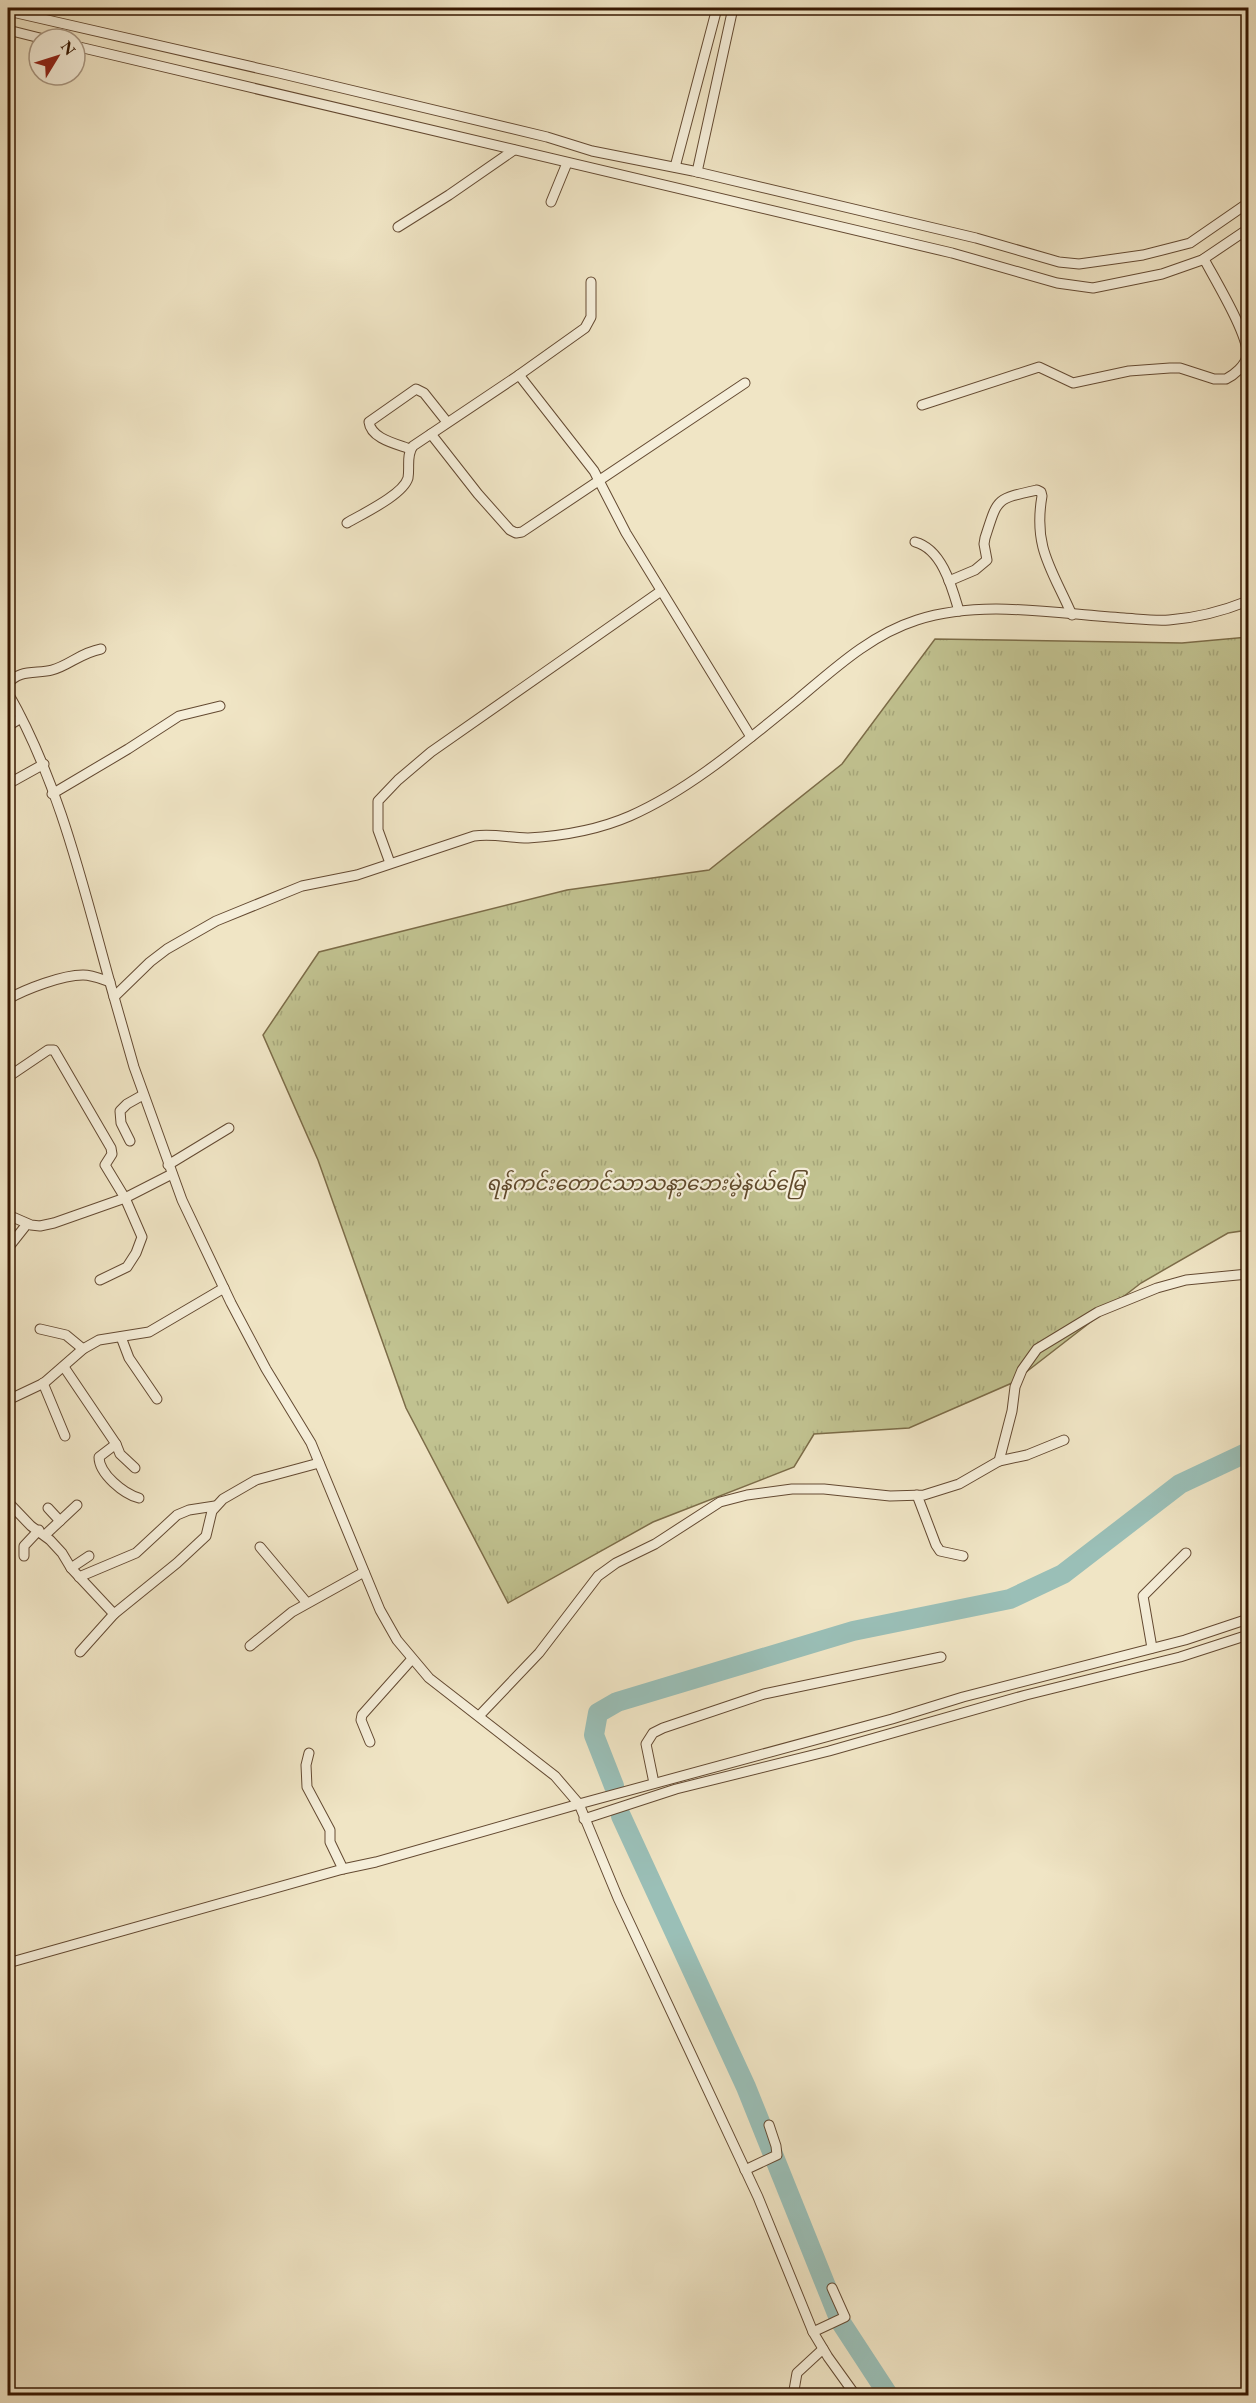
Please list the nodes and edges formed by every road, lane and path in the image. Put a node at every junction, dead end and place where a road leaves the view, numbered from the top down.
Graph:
1 (717, 8) edge
2 (733, 8) edge
3 (8, 11) edge
4 (8, 30) edge
5 (27, 35) edge
6 (87, 49) edge
7 (514, 150) junction
8 (567, 163) junction
9 (677, 168) junction
10 (695, 171) junction
11 (551, 202) dead end
12 (1248, 203) edge
13 (398, 227) dead end
14 (1248, 230) edge
15 (1204, 259) junction
16 (591, 282) dead end
17 (519, 375) junction
18 (745, 383) dead end
19 (922, 405) dead end
20 (447, 422) junction
21 (431, 434) junction
22 (410, 449) junction
23 (598, 480) junction
24 (347, 524) dead end
25 (915, 542) dead end
26 (949, 581) junction
27 (661, 591) junction
28 (1248, 601) edge
29 (959, 611) junction
30 (1072, 615) junction
31 (101, 649) dead end
32 (8, 684) edge
33 (8, 693) edge
34 (220, 706) dead end
35 (21, 718) junction
36 (8, 726) edge
37 (751, 737) junction
38 (44, 764) junction
39 (8, 784) edge
40 (52, 794) junction
41 (390, 863) junction
42 (110, 982) junction
43 (114, 997) junction
44 (8, 999) edge
45 (8, 1077) edge
46 (143, 1095) junction
47 (229, 1128) dead end
48 (130, 1141) dead end
49 (170, 1169) junction
50 (125, 1198) junction
51 (8, 1215) edge
52 (27, 1224) junction
53 (8, 1248) edge
54 (1248, 1274) edge
55 (100, 1280) dead end
56 (224, 1288) junction
57 (40, 1329) dead end
58 (121, 1337) junction
59 (83, 1349) junction
60 (64, 1367) junction
61 (43, 1383) junction
62 (157, 1399) dead end
63 (8, 1400) edge
64 (65, 1436) dead end
65 (1064, 1440) dead end
66 (116, 1444) junction
67 (999, 1461) junction
68 (319, 1463) junction
69 (135, 1468) dead end
70 (917, 1496) junction
71 (139, 1498) dead end
72 (8, 1502) edge
73 (77, 1505) dead end
74 (215, 1506) junction
75 (48, 1508) dead end
76 (60, 1521) junction
77 (42, 1533) junction
78 (260, 1547) dead end
79 (1186, 1553) dead end
80 (24, 1556) dead end
81 (88, 1556) dead end
82 (963, 1556) dead end
83 (71, 1568) junction
84 (364, 1572) junction
85 (79, 1577) junction
86 (307, 1603) junction
87 (114, 1614) junction
88 (1248, 1619) edge
89 (1248, 1635) edge
90 (250, 1646) dead end
91 (1152, 1648) junction
92 (80, 1652) dead end
93 (941, 1657) dead end
94 (412, 1659) junction
95 (1107, 1667) junction
96 (479, 1716) junction
97 (370, 1742) dead end
98 (309, 1754) dead end
99 (654, 1783) junction
100 (579, 1805) junction
101 (584, 1818) junction
102 (343, 1869) junction
103 (8, 1963) edge
104 (769, 2125) dead end
105 (745, 2170) junction
106 (832, 2288) dead end
107 (813, 2332) junction
108 (823, 2349) junction
109 (794, 2396) edge
110 (856, 2396) edge

1 - 9 street
2 - 10 street
3 - 9 street
4 - 5 street
6 - 7 street
7 - 8 street
7 - 13 street
8 - 11 street
8 - 15 street
9 - 10 street
10 - 12 street
14 - 15 street
15 - 19 street
16 - 17 street
17 - 20 street
17 - 23 street
18 - 23 street
20 - 21 street
20 - 22 street
21 - 22 street
21 - 23 street
22 - 24 street
23 - 27 street
25 - 26 street
26 - 29 street
26 - 30 street
27 - 37 street
27 - 41 street
28 - 30 street
29 - 30 street
29 - 37 street
31 - 32 street
33 - 35 street
34 - 40 street
35 - 36 street
35 - 38 street
37 - 41 street
38 - 39 street
38 - 40 street
40 - 42 street
41 - 43 street
42 - 43 street
42 - 44 street
43 - 46 street
45 - 50 street
46 - 48 street
46 - 49 street
47 - 49 street
49 - 50 street
49 - 56 street
50 - 52 street
50 - 55 street
51 - 52 street
52 - 53 street
54 - 67 street
56 - 58 street
56 - 68 street
57 - 59 street
58 - 59 street
58 - 62 street
59 - 60 street
60 - 61 street
60 - 66 street
61 - 63 street
61 - 64 street
65 - 67 street
66 - 69 street
66 - 71 street
67 - 70 street
68 - 74 street
68 - 84 street
70 - 82 street
70 - 96 street
72 - 77 street
73 - 76 street
74 - 85 street
74 - 87 street
75 - 76 street
76 - 77 street
77 - 80 street
77 - 83 street
78 - 86 street
79 - 91 street
81 - 83 street
83 - 85 street
84 - 86 street
84 - 94 street
85 - 87 street
86 - 90 street
87 - 92 street
88 - 91 street
89 - 95 street
91 - 95 street
93 - 99 street
94 - 96 street
94 - 97 street
95 - 99 street
95 - 101 street
96 - 100 street
98 - 102 street
99 - 100 street
100 - 101 street
100 - 102 street
101 - 105 street
102 - 103 street
104 - 105 street
105 - 107 street
106 - 107 street
107 - 108 street
108 - 109 street
108 - 110 street

